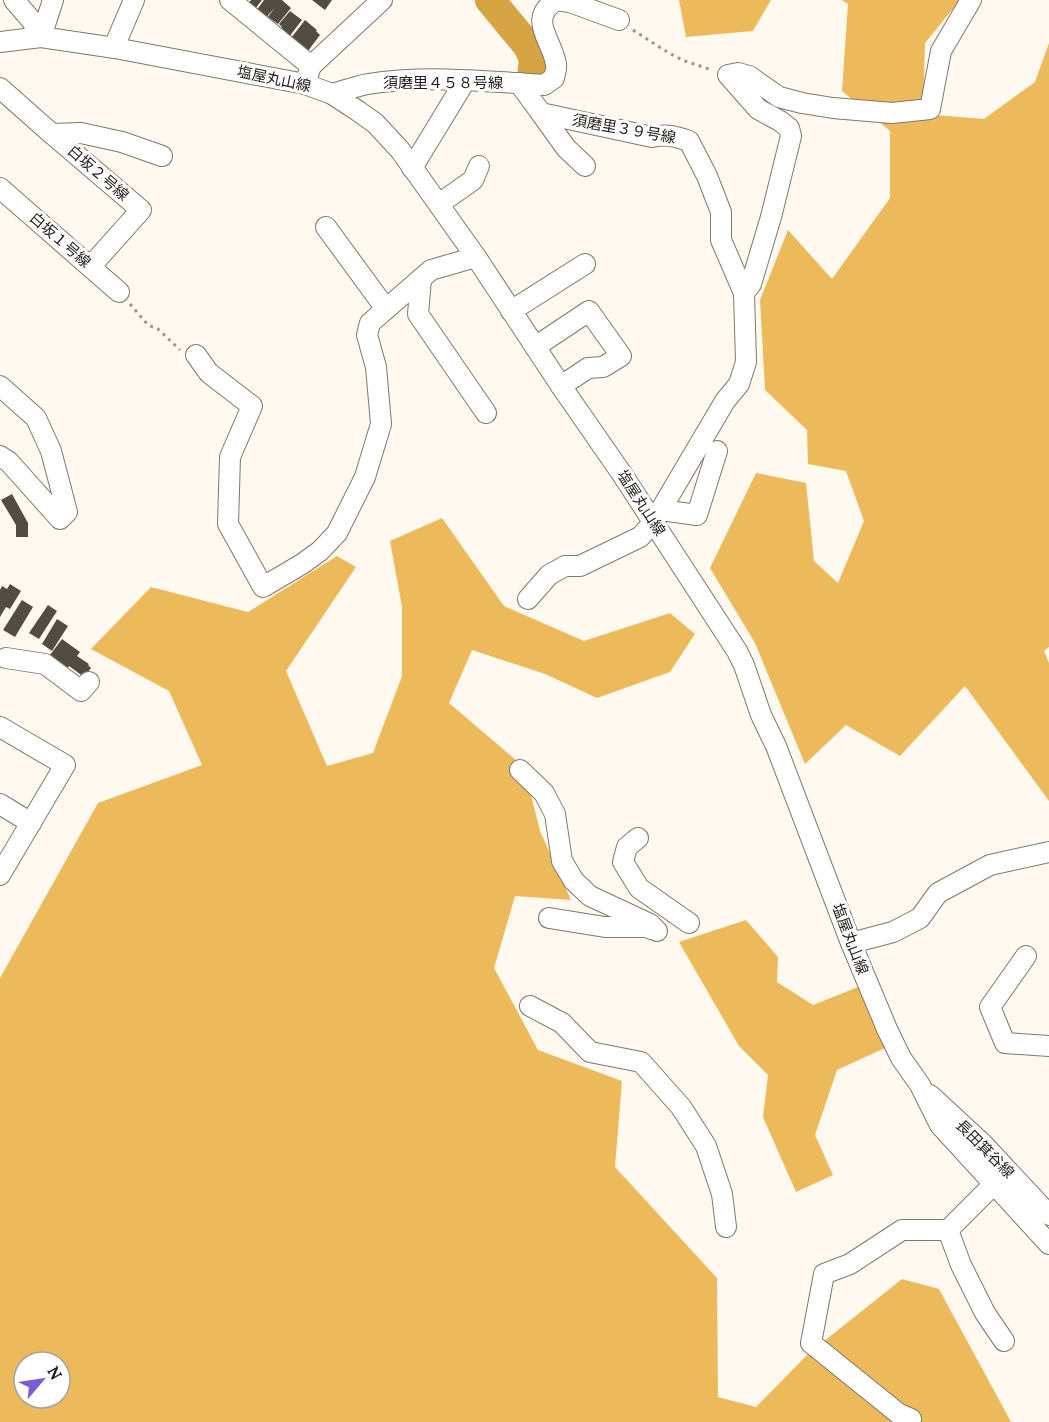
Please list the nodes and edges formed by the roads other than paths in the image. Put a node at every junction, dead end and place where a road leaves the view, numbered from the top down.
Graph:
1 (14, 0) edge
2 (53, 0) edge
3 (134, 0) edge
4 (230, 0) edge
5 (382, 0) edge
6 (971, 0) edge
7 (619, 20) road end
8 (41, 37) junction
9 (0, 42) edge
10 (115, 48) junction
11 (308, 75) junction
12 (465, 81) junction
13 (519, 83) junction
14 (0, 88) edge
15 (332, 94) junction
16 (541, 113) junction
17 (52, 134) junction
18 (162, 156) dead end
19 (479, 166) dead end
20 (585, 166) dead end
21 (412, 168) junction
22 (0, 188) edge
23 (439, 204) junction
24 (326, 227) dead end
25 (476, 257) junction
26 (585, 264) dead end
27 (91, 266) junction
28 (421, 279) junction
29 (119, 292) road end
30 (744, 293) junction
31 (386, 309) junction
32 (511, 311) junction
33 (535, 347) junction
34 (196, 355) road end
35 (0, 386) edge
36 (561, 386) junction
37 (486, 413) dead end
38 (717, 451) dead end
39 (0, 456) edge
40 (657, 517) junction
41 (528, 599) dead end
42 (2, 663) edge
43 (89, 682) dead end
44 (0, 727) edge
45 (520, 770) dead end
46 (0, 804) edge
47 (31, 823) junction
48 (638, 837) dead end
49 (1049, 852) edge
50 (0, 875) edge
51 (549, 918) dead end
52 (689, 923) dead end
53 (851, 943) junction
54 (1026, 956) dead end
55 (530, 1006) dead end
56 (1049, 1046) edge
57 (920, 1085) junction
58 (994, 1184) junction
59 (1049, 1215) edge
60 (726, 1227) dead end
61 (948, 1230) junction
62 (1049, 1244) edge
63 (1004, 1341) dead end
64 (911, 1419) dead end

1 - 8 street
2 - 8 street
3 - 10 street
4 - 11 street
5 - 11 street
6 - 30 street
7 - 13 street, 須磨里４５８号線
8 - 9 street, 塩屋丸山線
8 - 10 street, 塩屋丸山線
10 - 11 street, 塩屋丸山線
11 - 15 street, 塩屋丸山線
12 - 13 street, 須磨里４５８号線
12 - 15 street, 須磨里４５８号線
12 - 21 street
13 - 16 street
14 - 17 street
15 - 21 street, 塩屋丸山線
16 - 20 street
16 - 30 street, 須磨里３９号線
17 - 18 street
17 - 27 street, 白坂２号線
19 - 23 street
21 - 23 street, 塩屋丸山線
22 - 27 street, 白坂１号線
23 - 25 street, 塩屋丸山線
24 - 31 street
25 - 28 street
25 - 32 street, 塩屋丸山線
26 - 32 street
27 - 29 street, 白坂１号線
28 - 31 street
28 - 37 street
30 - 40 street
31 - 34 street
32 - 33 street, 塩屋丸山線
33 - 36 street, 塩屋丸山線
33 - 36 street
35 - 39 street
36 - 40 street, 塩屋丸山線
38 - 40 street
40 - 41 street
40 - 53 street, 塩屋丸山線
42 - 43 street
44 - 47 street
45 - 51 street
46 - 47 street
47 - 50 street
48 - 52 street
49 - 53 street
53 - 57 street, 塩屋丸山線
54 - 56 street
55 - 60 street
57 - 58 street, 塩屋丸山線
57 - 59 street, 長田箕谷線
58 - 61 street
58 - 62 street, 塩屋丸山線
61 - 63 street
61 - 64 street

